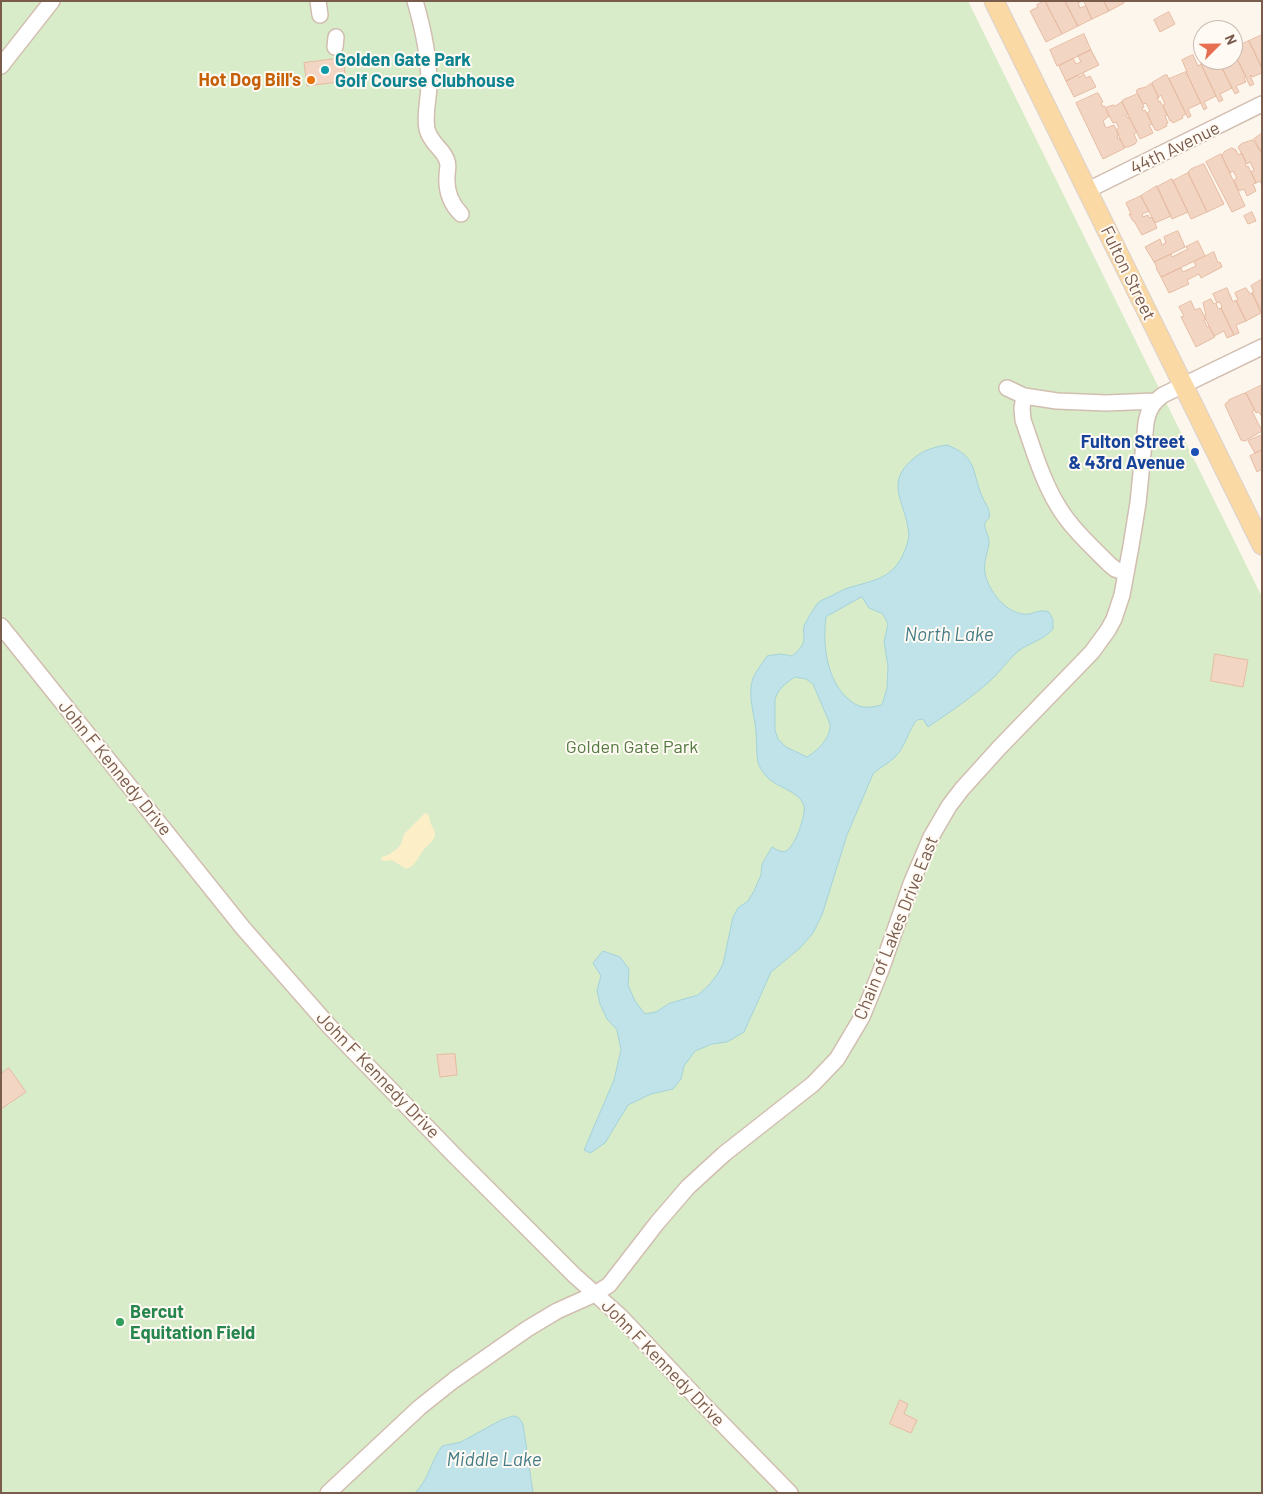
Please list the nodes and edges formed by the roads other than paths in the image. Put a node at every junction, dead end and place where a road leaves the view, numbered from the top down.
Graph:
1 (52, 1) edge
2 (415, 1) edge
3 (994, 1) edge
4 (2, 65) edge
5 (1262, 104) edge
6 (1088, 190) junction
7 (461, 214) dead end
8 (1262, 347) edge
9 (1183, 385) junction
10 (1007, 388) dead end
11 (1024, 396) junction
12 (1155, 401) junction
13 (1262, 545) edge
14 (1126, 573) junction
15 (1, 626) edge
16 (596, 1294) junction
17 (328, 1493) edge
18 (790, 1493) edge

1 - 4 street
2 - 7 street
3 - 6 main road, Fulton Street
5 - 6 street, 44th Avenue
6 - 9 main road, Fulton Street
8 - 9 street
9 - 12 street
9 - 13 main road, Fulton Street
10 - 11 street
11 - 12 street
11 - 14 street
12 - 14 street, Chain of Lakes Drive East
14 - 16 street, Chain of Lakes Drive East
15 - 16 street, John F Kennedy Drive
16 - 17 street, Chain of Lakes Drive East
16 - 18 street, John F Kennedy Drive

